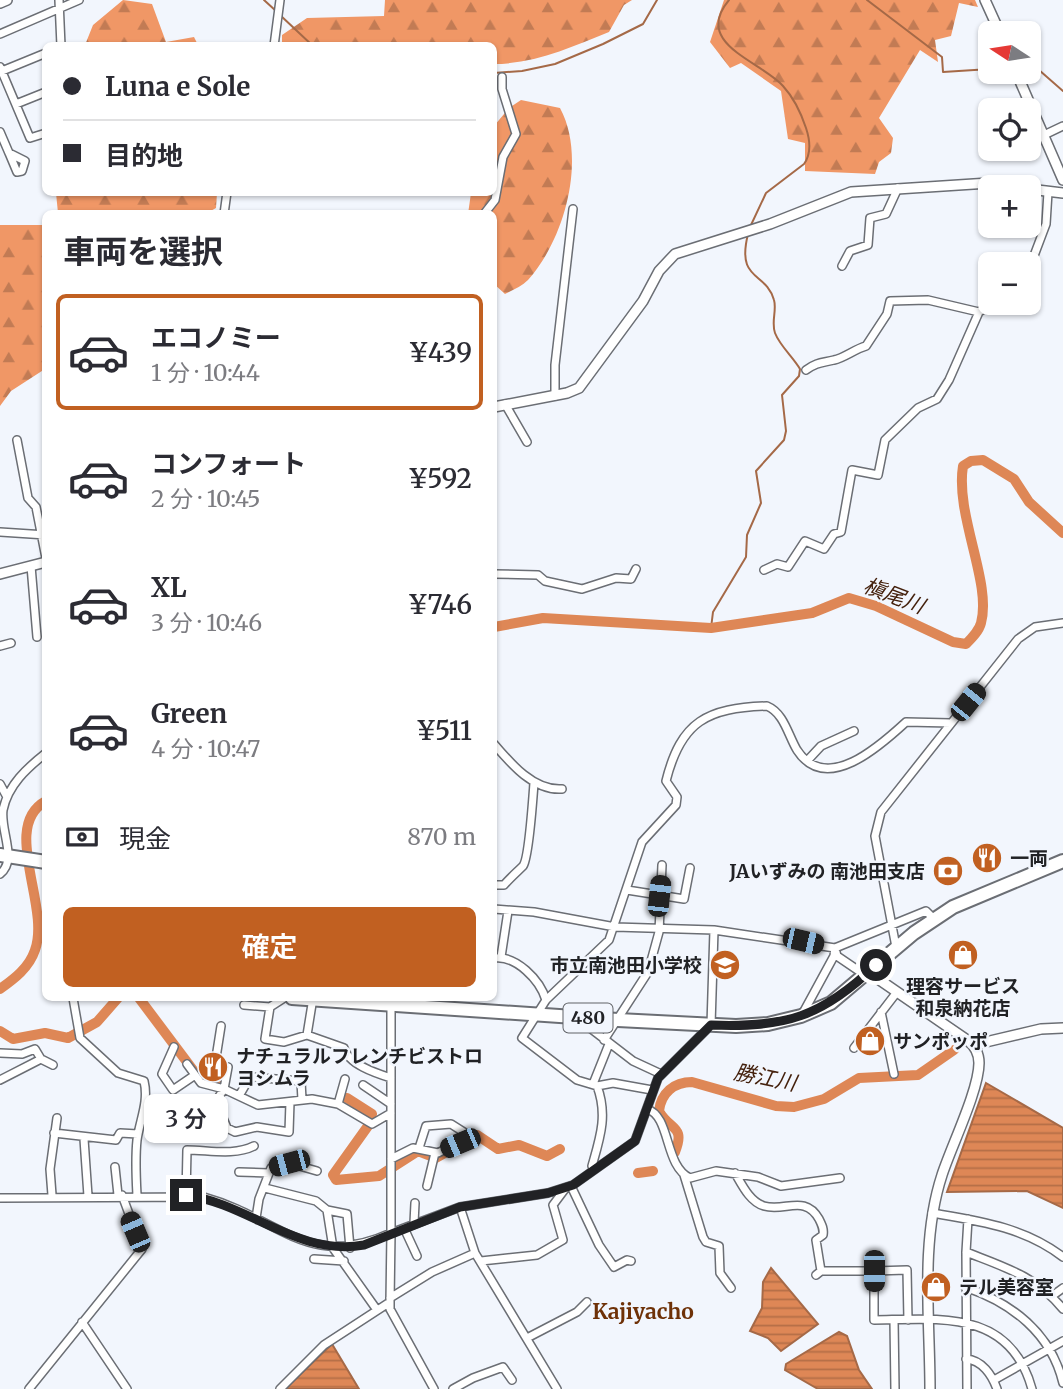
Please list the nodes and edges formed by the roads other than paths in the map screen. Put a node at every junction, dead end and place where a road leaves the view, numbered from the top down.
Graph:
1 (6, 0) edge
2 (79, 0) edge
3 (280, 0) edge
4 (985, 0) edge
5 (0, 3) edge
6 (60, 4) edge
7 (995, 21) edge
8 (0, 34) edge
9 (61, 42) edge
10 (275, 42) edge
11 (42, 54) edge
12 (1, 69) edge
13 (502, 77) dead end
14 (1021, 84) edge
15 (42, 94) edge
16 (16, 104) junction
17 (1063, 126) edge
18 (0, 132) edge
19 (42, 134) edge
20 (1044, 135) junction
21 (9, 153) dead end
22 (1063, 180) edge
23 (978, 184) edge
24 (898, 188) junction
25 (497, 189) edge
26 (1041, 191) edge
27 (1048, 192) junction
28 (1063, 193) edge
29 (573, 209) dead end
30 (1035, 252) edge
31 (842, 265) dead end
32 (978, 312) edge
33 (978, 314) edge
34 (806, 370) dead end
35 (555, 396) junction
36 (505, 404) junction
37 (497, 406) edge
38 (17, 440) dead end
39 (527, 442) dead end
40 (42, 531) edge
41 (0, 532) edge
42 (42, 535) edge
43 (42, 562) edge
44 (31, 566) junction
45 (636, 569) dead end
46 (764, 570) dead end
47 (0, 575) edge
48 (497, 575) edge
49 (1063, 623) edge
50 (37, 637) dead end
51 (11, 643) dead end
52 (0, 646) edge
53 (951, 723) junction
54 (854, 731) dead end
55 (497, 747) edge
56 (42, 756) edge
57 (807, 761) junction
58 (534, 783) junction
59 (0, 784) edge
60 (562, 789) dead end
61 (7, 797) junction
62 (8, 856) edge
63 (1063, 861) edge
64 (42, 862) edge
65 (662, 865) dead end
66 (690, 868) dead end
67 (0, 874) edge
68 (497, 885) edge
69 (627, 890) junction
70 (659, 896) junction
71 (497, 909) edge
72 (508, 911) junction
73 (934, 919) junction
74 (659, 926) junction
75 (891, 926) junction
76 (615, 927) junction
77 (714, 930) junction
78 (896, 947) junction
79 (835, 948) junction
80 (497, 957) edge
81 (869, 972) junction
82 (897, 992) junction
83 (546, 1000) junction
84 (74, 1001) edge
85 (279, 1001) edge
86 (313, 1001) edge
87 (370, 1001) edge
88 (399, 1002) edge
89 (244, 1005) dead end
90 (270, 1007) junction
91 (881, 1012) junction
92 (536, 1015) junction
93 (801, 1016) junction
94 (577, 1018) junction
95 (618, 1020) junction
96 (711, 1025) junction
97 (221, 1026) dead end
98 (1063, 1028) edge
99 (307, 1035) junction
100 (606, 1042) junction
101 (973, 1045) junction
102 (174, 1047) dead end
103 (854, 1048) dead end
104 (0, 1052) edge
105 (41, 1059) junction
106 (187, 1064) dead end
107 (53, 1065) dead end
108 (661, 1074) junction
109 (894, 1074) dead end
110 (195, 1075) junction
111 (391, 1078) junction
112 (345, 1079) dead end
113 (0, 1080) edge
114 (363, 1085) dead end
115 (595, 1085) junction
116 (224, 1089) junction
117 (652, 1090) junction
118 (239, 1097) junction
119 (302, 1100) junction
120 (290, 1102) junction
121 (338, 1104) junction
122 (391, 1104) junction
123 (646, 1109) junction
124 (391, 1113) junction
125 (57, 1118) dead end
126 (54, 1133) junction
127 (138, 1134) junction
128 (84, 1139) junction
129 (254, 1146) dead end
130 (419, 1148) junction
131 (434, 1155) junction
132 (391, 1166) junction
133 (115, 1167) dead end
134 (594, 1170) junction
135 (317, 1171) dead end
136 (239, 1172) dead end
137 (269, 1173) junction
138 (734, 1173) junction
139 (684, 1175) junction
140 (840, 1178) dead end
141 (428, 1186) dead end
142 (568, 1187) junction
143 (265, 1188) junction
144 (52, 1195) junction
145 (120, 1195) junction
146 (137, 1195) junction
147 (186, 1195) junction
148 (88, 1196) junction
149 (0, 1198) edge
150 (415, 1203) dead end
151 (460, 1207) junction
152 (327, 1210) junction
153 (932, 1213) junction
154 (256, 1218) junction
155 (968, 1219) junction
156 (414, 1223) junction
157 (404, 1227) junction
158 (391, 1233) junction
159 (332, 1248) junction
160 (349, 1248) junction
161 (966, 1252) junction
162 (475, 1253) junction
163 (417, 1256) dead end
164 (1063, 1257) edge
165 (314, 1259) dead end
166 (344, 1261) junction
167 (481, 1261) junction
168 (631, 1261) dead end
169 (874, 1271) junction
170 (965, 1287) junction
171 (731, 1288) dead end
172 (1063, 1288) edge
173 (1052, 1296) junction
174 (390, 1300) junction
175 (587, 1303) dead end
176 (1063, 1309) edge
177 (377, 1310) junction
178 (894, 1320) junction
179 (908, 1320) junction
180 (930, 1320) junction
181 (82, 1322) junction
182 (966, 1322) junction
183 (527, 1338) junction
184 (1063, 1341) edge
185 (1049, 1349) junction
186 (966, 1359) junction
187 (1023, 1364) junction
188 (512, 1380) dead end
189 (994, 1380) junction
190 (1063, 1383) edge
191 (29, 1389) edge
192 (127, 1389) edge
193 (280, 1389) edge
194 (434, 1389) edge
195 (453, 1389) edge
196 (556, 1389) edge
197 (895, 1389) edge
198 (930, 1389) edge
199 (967, 1389) edge
200 (997, 1389) edge
201 (1031, 1389) edge

1 - 5 street
2 - 6 street
3 - 10 street
4 - 7 street
6 - 8 street
6 - 9 street
11 - 12 street
12 - 16 street
13 - 25 street
14 - 20 street
15 - 16 street
16 - 19 street
17 - 20 street
18 - 21 street
20 - 22 street
23 - 24 street
24 - 31 street
24 - 35 street
26 - 27 street
27 - 28 street
27 - 30 street
29 - 35 street
32 - 34 street
33 - 46 street
35 - 36 street
36 - 37 street
36 - 39 street
38 - 40 street
41 - 42 street
43 - 44 street
44 - 47 street
44 - 50 street
45 - 48 street
49 - 53 street
51 - 52 street
53 - 57 street
53 - 75 street
54 - 57 street
55 - 58 street
56 - 61 street
57 - 69 street
58 - 60 street
58 - 68 street
59 - 61 street
61 - 62 street
62 - 64 highway
62 - 67 street
63 - 73 highway, 480
65 - 70 street
66 - 70 street
69 - 70 street
69 - 76 street
70 - 74 street
71 - 72 street
72 - 76 street
72 - 80 street
73 - 75 street
73 - 78 highway, 480
74 - 76 street
74 - 77 street
74 - 95 street
75 - 78 street
75 - 79 street
76 - 83 street
77 - 79 street
77 - 96 street
78 - 81 highway, 480
79 - 81 street
79 - 93 street
80 - 83 street
81 - 82 street
81 - 93 highway, 480
82 - 91 street
82 - 101 street
83 - 92 street
84 - 127 street
85 - 90 street
86 - 99 street
87 - 88 highway, 480
88 - 92 highway, 480
88 - 111 street
89 - 90 street
90 - 99 street
91 - 103 street
91 - 109 street
92 - 94 highway, 480
92 - 115 street
93 - 96 highway, 480
94 - 95 highway, 480
94 - 100 street
95 - 96 highway, 480
95 - 100 street
96 - 108 street
97 - 116 street
98 - 101 street
99 - 111 street
100 - 108 street
100 - 115 street
101 - 153 street
102 - 110 street
104 - 105 street
105 - 107 street
105 - 113 street
106 - 110 street
108 - 117 street
110 - 116 street
111 - 122 street
112 - 121 street
114 - 122 street
115 - 117 street
115 - 134 street
116 - 118 street
116 - 120 street
117 - 123 street
118 - 119 street
118 - 120 street
119 - 120 street
119 - 121 street
121 - 124 street
122 - 124 street
123 - 134 street
123 - 139 street
124 - 132 street
125 - 126 street
126 - 128 street
126 - 144 street
127 - 128 street
127 - 146 street
128 - 148 street
129 - 147 street
130 - 131 street
130 - 131 street
130 - 132 street
131 - 141 street
132 - 158 street
133 - 145 street
134 - 142 street
135 - 137 street
136 - 137 street
137 - 143 street
138 - 139 street
138 - 140 street
138 - 169 street
139 - 171 street
142 - 151 street
142 - 167 street
142 - 168 street
143 - 152 street
143 - 154 street
144 - 148 street
144 - 149 street
145 - 146 street
145 - 148 street
145 - 181 street
146 - 147 street
147 - 154 street
150 - 156 street
151 - 156 street
151 - 162 street
152 - 159 street
152 - 160 street
153 - 155 street
153 - 180 street
154 - 159 street
155 - 161 street
155 - 164 street
156 - 157 street
157 - 158 street
157 - 163 street
158 - 160 street
158 - 174 street
159 - 160 street
159 - 166 street
161 - 170 street
161 - 173 street
162 - 167 street
162 - 174 street
165 - 166 street
166 - 177 street
167 - 183 street
169 - 178 street
169 - 179 street
170 - 182 street
170 - 185 street
172 - 173 street
173 - 176 street
174 - 177 street
174 - 194 street
175 - 183 street
177 - 193 street
178 - 179 street
178 - 197 street
179 - 180 street
180 - 182 street
180 - 198 street
181 - 191 street
181 - 192 street
182 - 186 street
182 - 187 street
183 - 196 street
184 - 185 street
185 - 187 street
185 - 190 street
186 - 189 street
186 - 199 street
187 - 189 street
187 - 201 street
188 - 195 street
189 - 200 street

